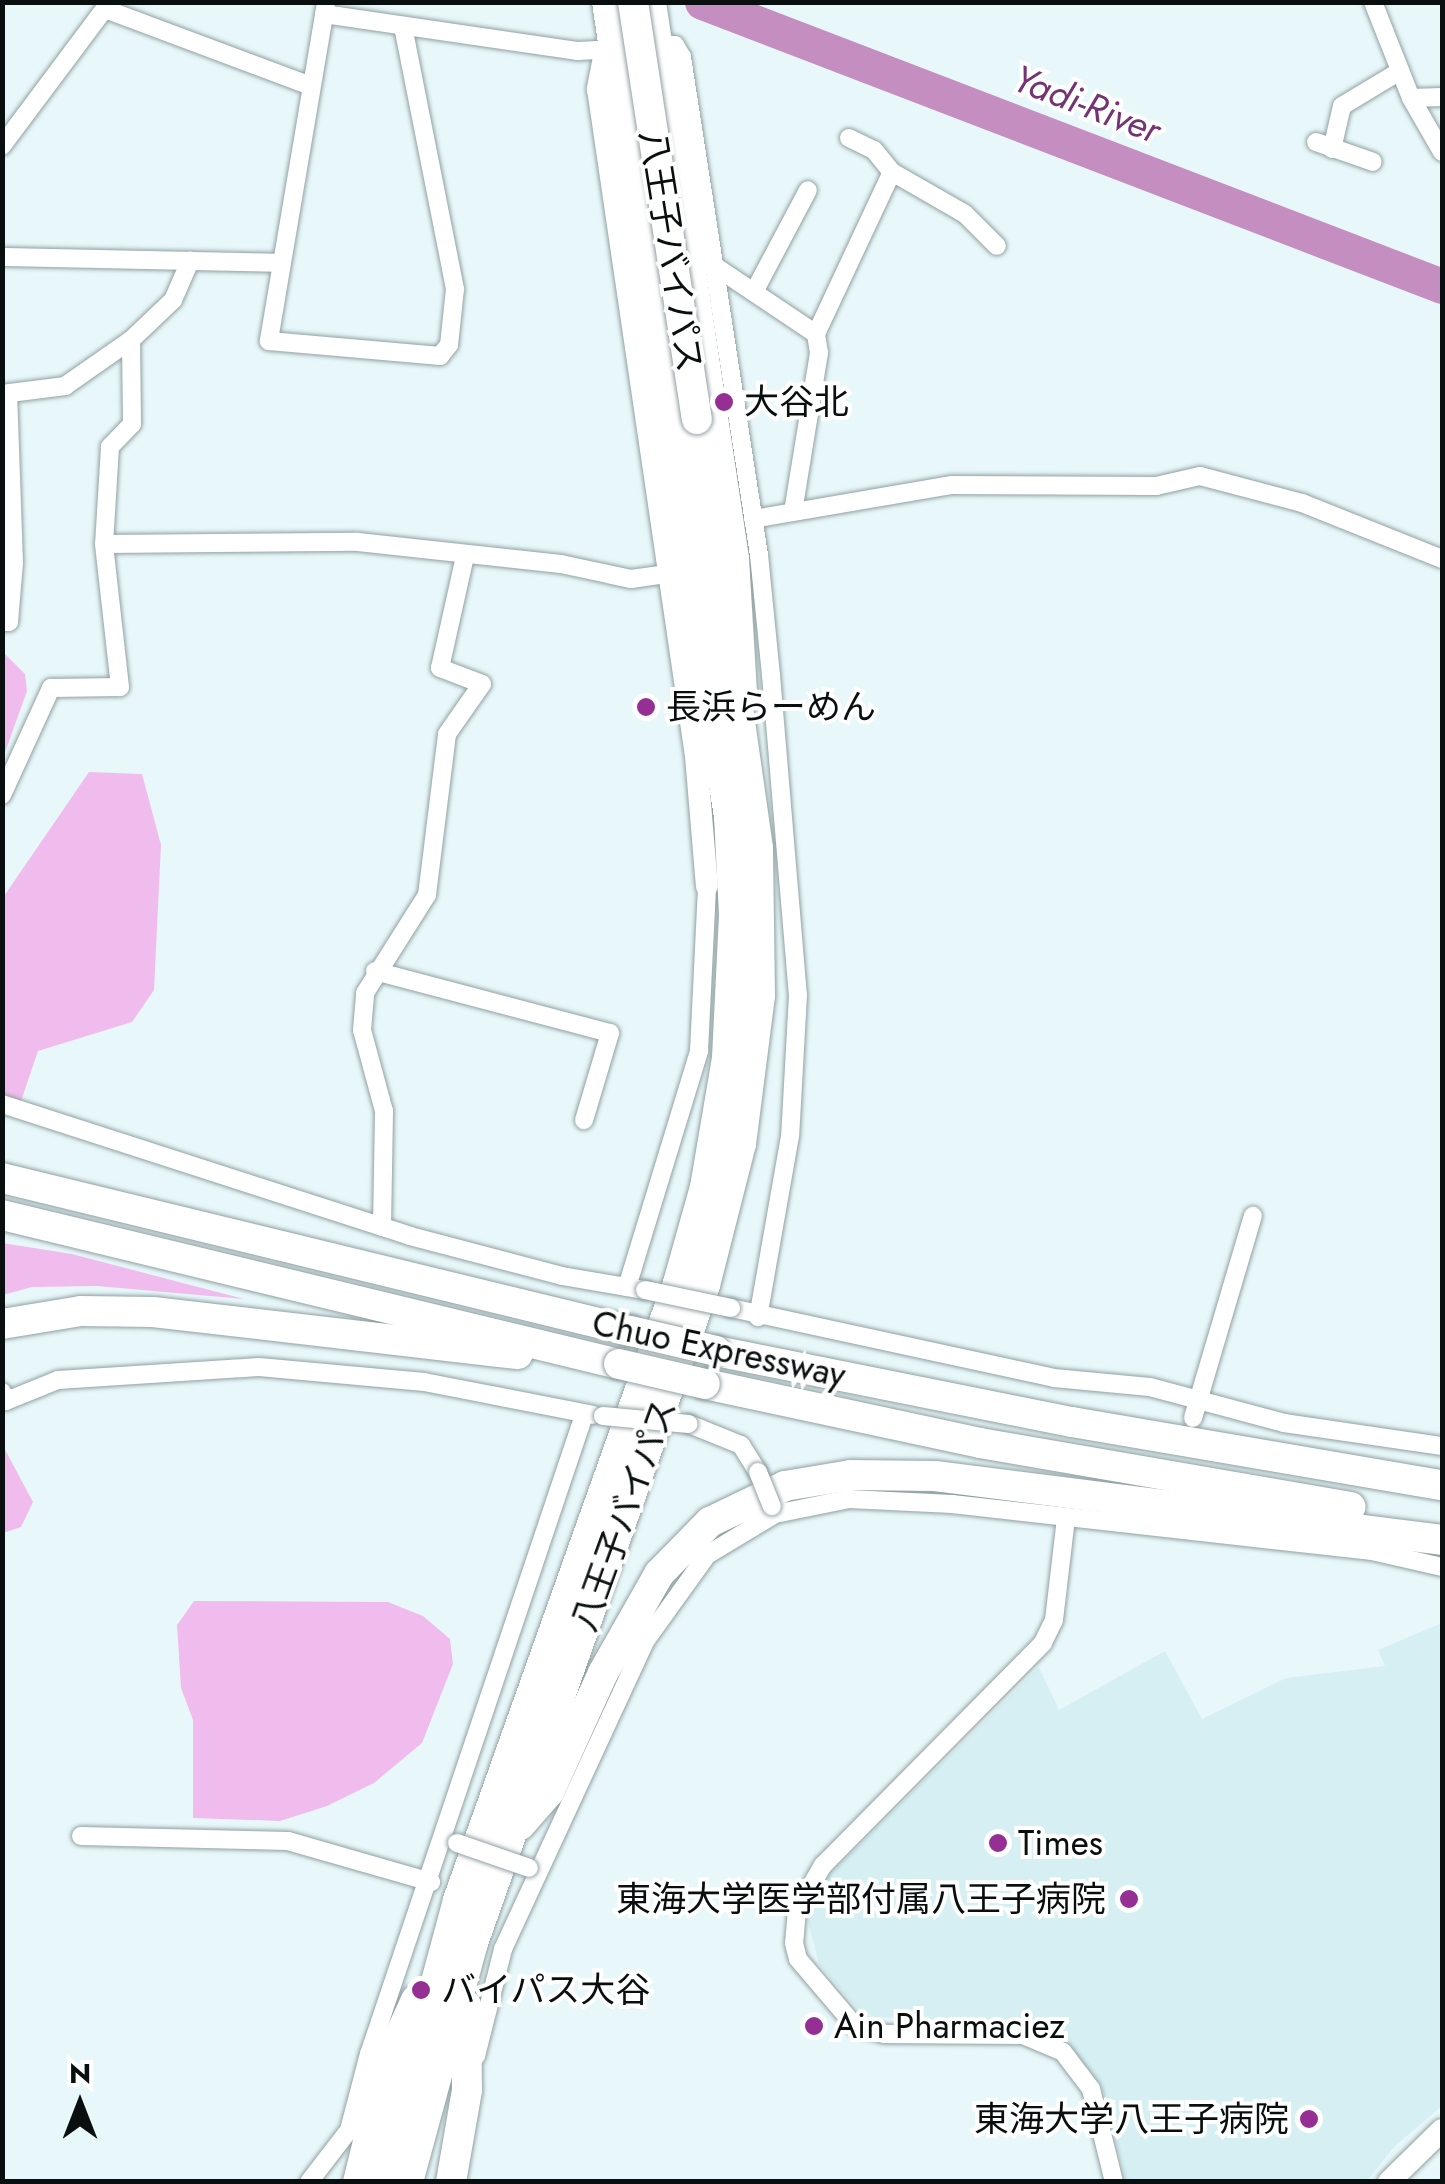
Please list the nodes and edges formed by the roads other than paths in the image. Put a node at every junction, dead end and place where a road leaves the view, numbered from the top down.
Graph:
1 (607, 2) edge
2 (1372, 2) edge
3 (648, 5) edge
4 (107, 6) edge
5 (325, 8) edge
6 (403, 26) junction
7 (661, 41) junction
8 (613, 49) junction
9 (1400, 71) junction
10 (311, 86) junction
11 (1411, 98) junction
12 (1442, 98) edge
13 (849, 138) dead end
14 (2, 146) edge
15 (1442, 152) edge
16 (1372, 162) dead end
17 (892, 172) junction
18 (808, 190) dead end
19 (997, 246) dead end
20 (2, 257) edge
21 (190, 261) junction
22 (279, 263) junction
23 (713, 265) junction
24 (754, 292) junction
25 (816, 334) junction
26 (131, 340) junction
27 (5, 394) edge
28 (793, 511) junction
29 (753, 519) junction
30 (104, 544) junction
31 (465, 556) junction
32 (749, 556) junction
33 (1442, 559) edge
34 (668, 574) junction
35 (2, 622) edge
36 (744, 727) junction
37 (2, 796) edge
38 (720, 886) junction
39 (775, 913) junction
40 (375, 971) junction
41 (4, 1111) edge
42 (584, 1120) dead end
43 (2, 1175) edge
44 (2, 1215) edge
45 (1253, 1216) dead end
46 (382, 1227) junction
47 (636, 1289) junction
48 (758, 1317) junction
49 (2, 1324) edge
50 (605, 1361) junction
51 (2, 1392) edge
52 (1196, 1396) junction
53 (584, 1415) junction
54 (1193, 1418) dead end
55 (1442, 1438) edge
56 (1409, 1441) junction
57 (1442, 1446) edge
58 (1442, 1485) edge
59 (773, 1510) junction
60 (1066, 1518) junction
61 (1442, 1521) edge
62 (1442, 1540) edge
63 (1442, 1566) edge
64 (81, 1836) dead end
65 (508, 1837) junction
66 (451, 1840) junction
67 (535, 1870) junction
68 (430, 1882) junction
69 (472, 1942) junction
70 (440, 1956) junction
71 (378, 2058) junction
72 (466, 2090) junction
73 (1442, 2130) edge
74 (308, 2182) edge
75 (358, 2182) edge
76 (382, 2182) edge
77 (408, 2182) edge
78 (423, 2182) edge
79 (451, 2182) edge
80 (1114, 2182) edge
81 (1390, 2182) edge

1 - 8 highway, 八王子バイパス
2 - 9 street
3 - 7 street
3 - 36 highway, 八王子バイパス, bridge
4 - 10 street
4 - 14 street
5 - 6 street
5 - 10 street
6 - 8 street
6 - 22 street
7 - 8 street
7 - 23 street
7 - 32 street
8 - 34 street
8 - 38 highway, 八王子バイパス
9 - 11 street
9 - 16 street
10 - 22 street
11 - 12 street
11 - 15 street
13 - 17 street
17 - 19 street
17 - 25 street
18 - 24 street
20 - 21 street
21 - 22 street
21 - 26 street
23 - 24 street
23 - 29 street
24 - 25 street
25 - 28 street
26 - 27 street
26 - 30 street
27 - 35 street
28 - 29 street
28 - 33 street
29 - 32 street
30 - 31 street
30 - 37 street
31 - 34 street
31 - 40 street
32 - 36 street
32 - 39 street
34 - 38 street
36 - 39 highway, 八王子バイパス
38 - 47 street
38 - 70 highway, 八王子バイパス
39 - 48 street
39 - 65 highway, 八王子バイパス
40 - 42 street
40 - 46 street
41 - 46 street
43 - 58 highway, Chuo Expressway, bridge
44 - 50 highway, Chuo Expressway
45 - 52 street
46 - 47 street
47 - 48 street, bridge
48 - 52 street
49 - 50 highway
50 - 61 highway, Chuo Expressway, bridge
51 - 53 street
52 - 54 street
52 - 56 street
53 - 59 street, bridge
53 - 66 street
55 - 56 street
56 - 57 street
59 - 60 street
59 - 67 street
60 - 63 street
60 - 80 street
62 - 65 highway
64 - 68 street
65 - 69 highway, 八王子バイパス
66 - 67 street, bridge
66 - 68 street
67 - 72 street
68 - 71 street
69 - 72 highway
69 - 77 highway, 八王子バイパス
70 - 71 highway
70 - 76 highway, 八王子バイパス
71 - 74 street
71 - 75 highway
72 - 78 highway
72 - 79 highway
73 - 81 street

